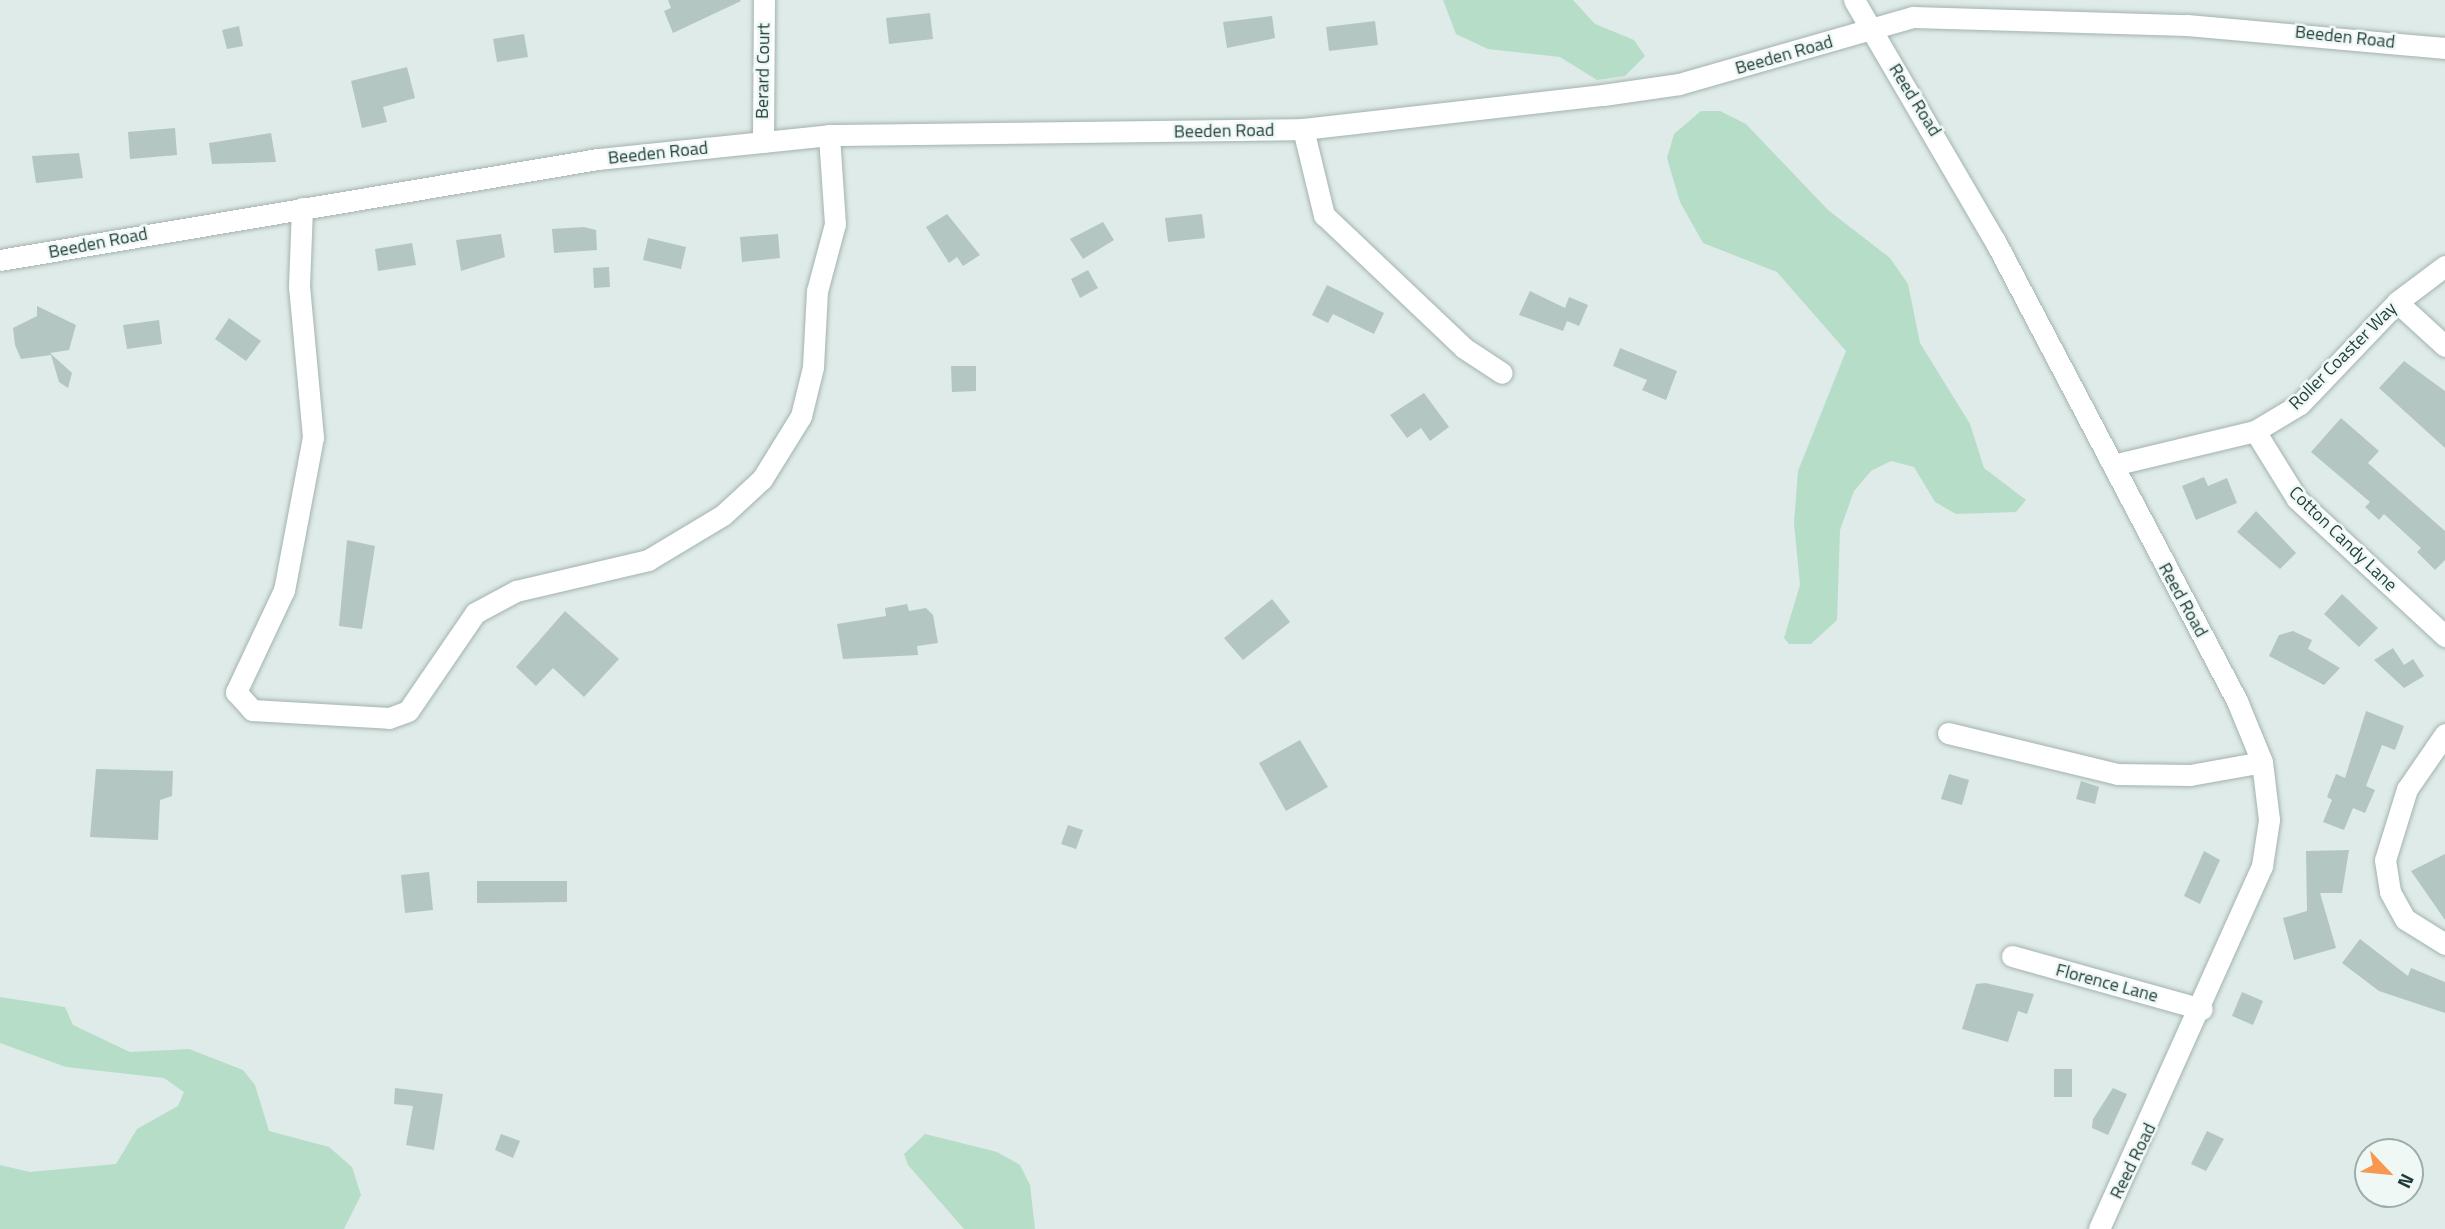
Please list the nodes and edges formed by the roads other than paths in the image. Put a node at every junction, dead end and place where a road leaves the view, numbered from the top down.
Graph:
1 (764, 0) edge
2 (1854, 0) edge
3 (1871, 29) junction
4 (2445, 48) edge
5 (1303, 129) junction
6 (829, 135) junction
7 (763, 142) junction
8 (302, 208) junction
9 (0, 260) edge
10 (2445, 266) edge
11 (2397, 302) junction
12 (2445, 346) edge
13 (1502, 373) dead end
14 (2255, 431) junction
15 (2113, 465) junction
16 (2445, 636) edge
17 (1948, 733) dead end
18 (2445, 734) edge
19 (2262, 762) junction
20 (2445, 944) edge
21 (2012, 956) dead end
22 (2202, 1009) junction
23 (2099, 1229) edge

1 - 7 street, Berard Court
2 - 3 street, Reed Road
3 - 4 street, Beeden Road
3 - 5 street, Beeden Road
3 - 15 street, Reed Road
5 - 6 street, Beeden Road
5 - 13 street
6 - 7 street, Beeden Road
6 - 8 street
7 - 8 street, Beeden Road
8 - 9 street, Beeden Road
10 - 11 street, Roller Coaster Way
11 - 12 street
11 - 14 street, Roller Coaster Way
14 - 15 street, Roller Coaster Way
14 - 16 street, Cotton Candy Lane
15 - 19 street, Reed Road
17 - 19 street
18 - 20 street
19 - 22 street, Reed Road
21 - 22 street, Florence Lane
22 - 23 street, Reed Road

